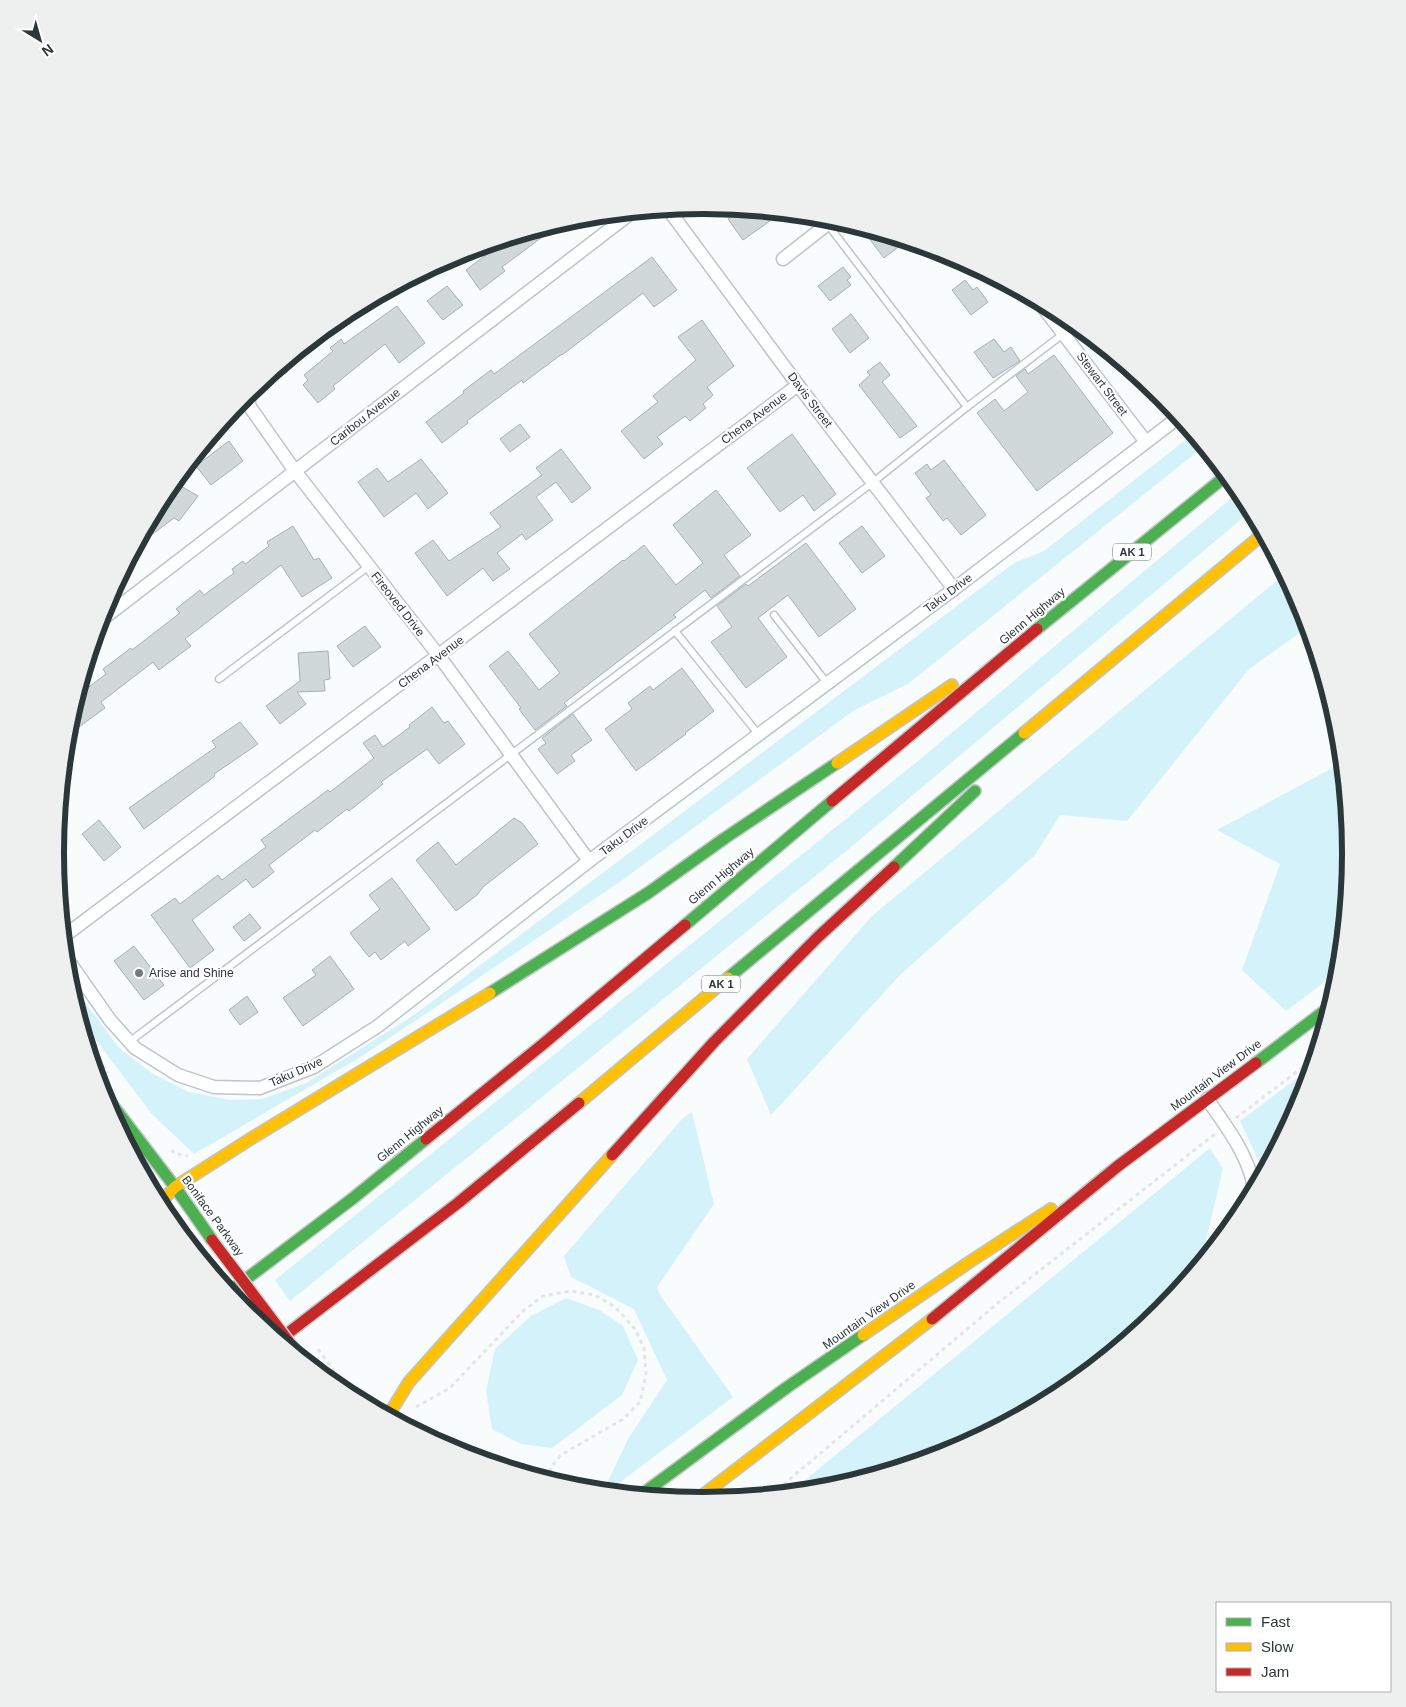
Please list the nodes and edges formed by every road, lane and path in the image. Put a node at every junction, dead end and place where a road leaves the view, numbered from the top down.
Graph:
1 (673, 215) edge
2 (622, 220) edge
3 (821, 226) edge
4 (834, 228) edge
5 (783, 259) dead end
6 (1051, 318) edge
7 (1068, 329) edge
8 (1063, 333) junction
9 (798, 385) junction
10 (249, 403) edge
11 (967, 407) junction
12 (1174, 421) edge
13 (1146, 442) junction
14 (295, 471) junction
15 (1221, 480) edge
16 (872, 483) junction
17 (1259, 537) edge
18 (369, 566) junction
19 (954, 589) junction
20 (111, 613) edge
21 (774, 615) dead end
22 (1158, 621) junction
23 (1038, 628) junction
24 (675, 631) junction
25 (439, 656) junction
26 (219, 679) dead end
27 (827, 683) junction
28 (759, 735) junction
29 (512, 755) junction
30 (1006, 762) dead end
31 (984, 783) dead end
32 (590, 861) junction
33 (69, 933) edge
34 (75, 970) edge
35 (1321, 1013) edge
36 (129, 1042) junction
37 (1306, 1065) edge
38 (1207, 1098) junction
39 (120, 1116) edge
40 (1226, 1126) junction
41 (1118, 1166) junction
42 (1252, 1181) edge
43 (175, 1188) junction
44 (165, 1198) edge
45 (458, 1203) junction
46 (234, 1288) edge
47 (342, 1306) dead end
48 (284, 1336) edge
49 (285, 1337) edge
50 (305, 1337) dead end
51 (295, 1345) edge
52 (390, 1411) edge
53 (393, 1412) edge
54 (550, 1474) edge
55 (780, 1488) edge
56 (648, 1490) edge
57 (706, 1493) edge

1 - 9 street, Davis Street
2 - 14 street, Caribou Avenue
3 - 5 street
4 - 11 lane
6 - 8 street, Stewart Street
7 - 8 lane
8 - 11 lane
8 - 13 street, Stewart Street
9 - 16 street, Davis Street
9 - 25 street, Chena Avenue
10 - 14 street, Fireoved Drive
11 - 16 lane
12 - 13 street, Taku Drive
13 - 19 street, Taku Drive
14 - 18 street, Fireoved Drive
14 - 20 street, Caribou Avenue
15 - 23 main road, Glenn Highway / AK 1
16 - 19 street, Davis Street
16 - 24 lane
17 - 22 main road, AK 1
18 - 25 street, Fireoved Drive
18 - 26 lane
19 - 27 street, Taku Drive
21 - 27 lane
22 - 30 main road
22 - 45 main road, AK 1
23 - 43 main road
23 - 46 main road, Glenn Highway / AK 1
24 - 28 lane
24 - 29 lane
25 - 29 street, Fireoved Drive
25 - 33 street, Chena Avenue
27 - 28 street, Taku Drive
28 - 32 street, Taku Drive
29 - 32 street, Fireoved Drive
29 - 36 lane
31 - 52 main road
32 - 36 street, Taku Drive
34 - 36 street, Taku Drive
35 - 38 main road, Mountain View Drive
37 - 40 path
38 - 40 street
38 - 41 main road, Mountain View Drive
39 - 43 main road, Boniface Parkway
40 - 42 street
40 - 55 path
41 - 56 main road, Mountain View Drive
41 - 57 main road, Mountain View Drive
43 - 44 main road
43 - 49 main road, Boniface Parkway, bridge
45 - 47 main road
45 - 48 main road, AK 1
50 - 51 main road
53 - 54 path

